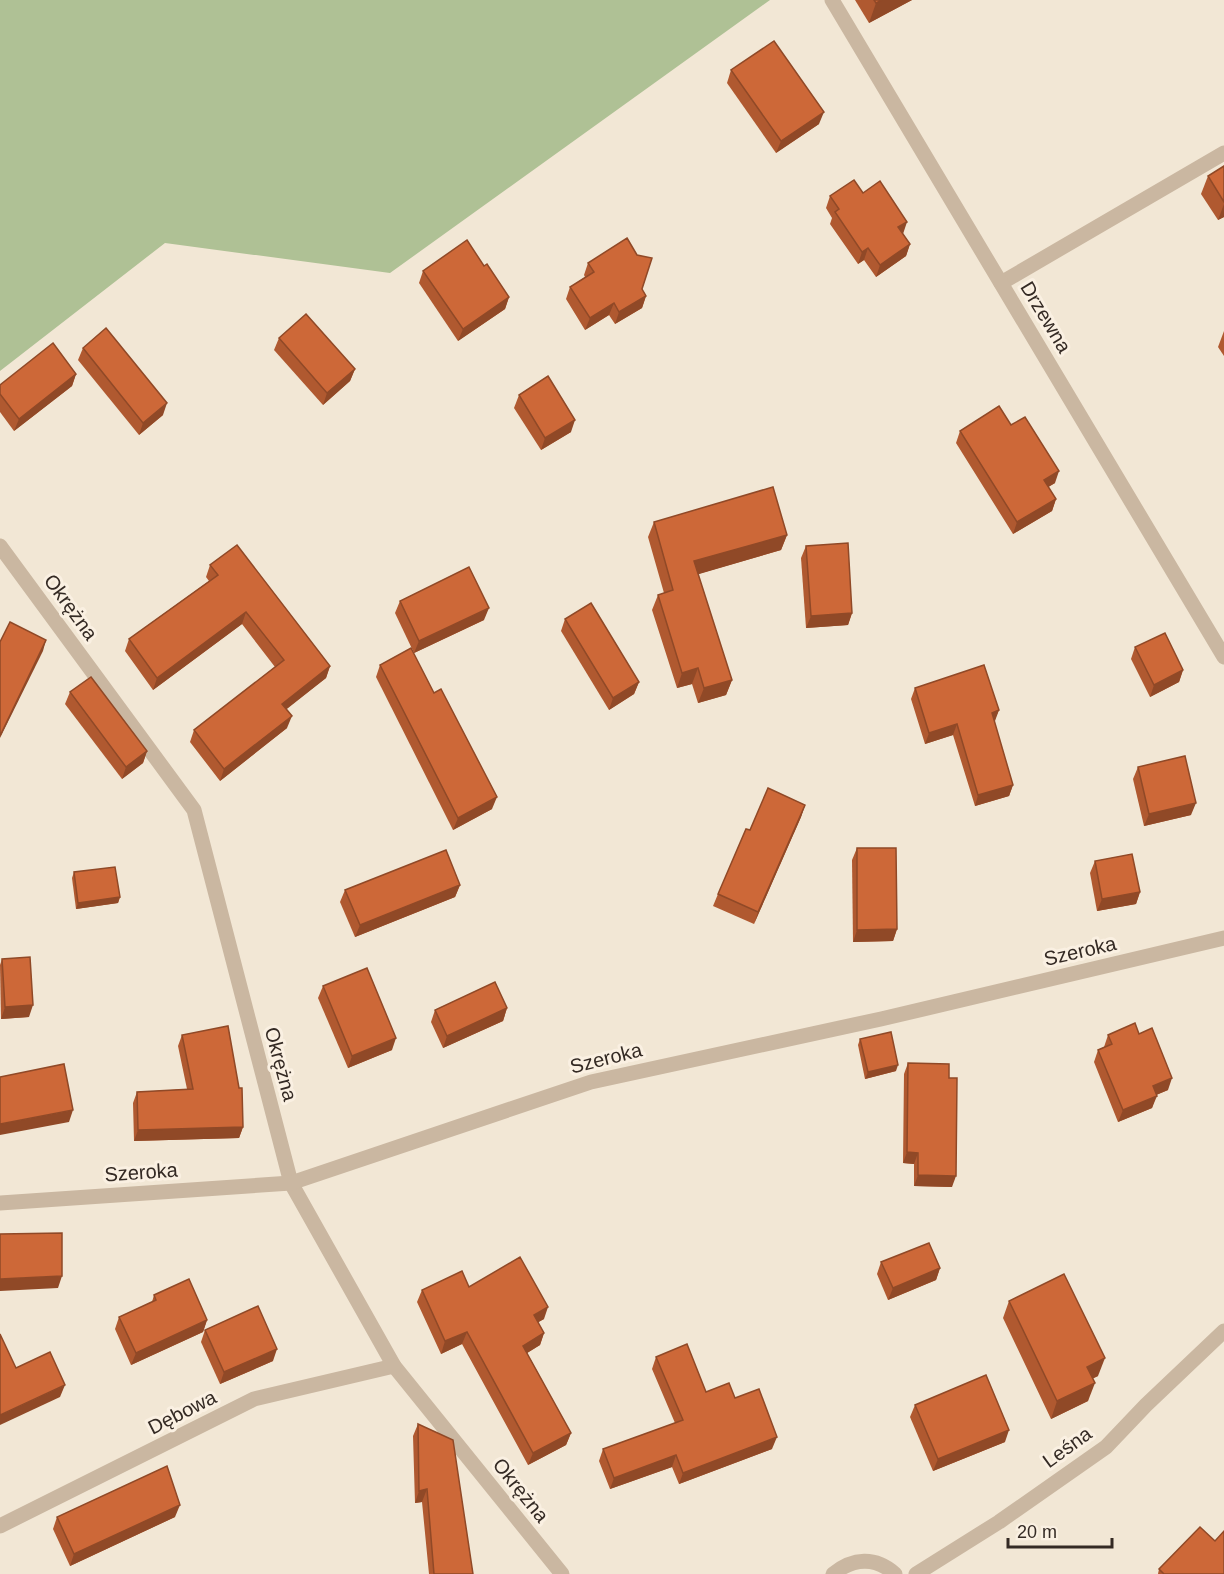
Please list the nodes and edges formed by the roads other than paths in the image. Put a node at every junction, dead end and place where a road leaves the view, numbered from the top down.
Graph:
1 (832, 0) edge
2 (1224, 153) edge
3 (1001, 283) junction
4 (0, 546) edge
5 (1224, 657) edge
6 (1224, 938) edge
7 (291, 1182) junction
8 (0, 1203) edge
9 (1224, 1330) edge
10 (394, 1366) junction
11 (0, 1526) edge
12 (562, 1574) edge
13 (833, 1574) edge
14 (895, 1574) edge
15 (916, 1574) edge

1 - 3 street, Drzewna
2 - 3 street
3 - 5 street, Drzewna
4 - 7 street, Okrężna
6 - 7 street, Szeroka
7 - 8 street, Szeroka
7 - 10 street, Okrężna
9 - 15 street, Leśna
10 - 11 street, Dębowa
10 - 12 street, Okrężna
13 - 14 street

